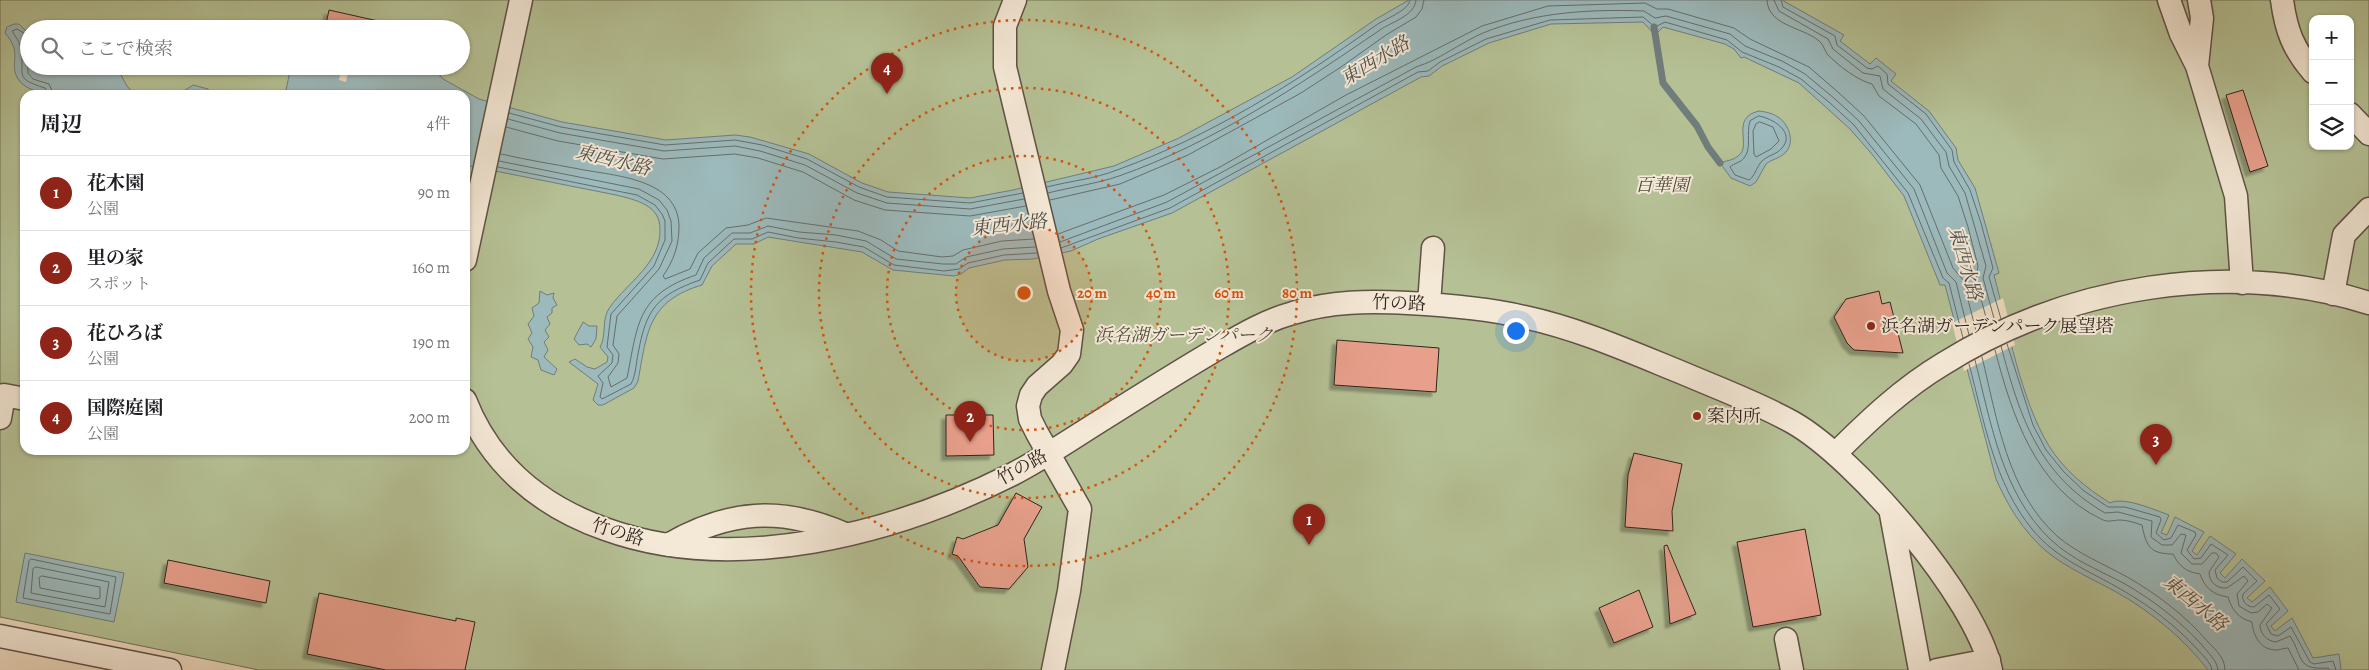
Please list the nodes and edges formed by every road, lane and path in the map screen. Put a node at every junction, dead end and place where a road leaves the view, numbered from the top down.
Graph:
1 (1015, 0) edge
2 (2169, 0) edge
3 (2198, 0) edge
4 (2282, 0) edge
5 (521, 2) edge
6 (2197, 66) junction
7 (2309, 68) edge
8 (2354, 118) edge
9 (2369, 134) edge
10 (2369, 209) edge
11 (470, 236) edge
12 (1433, 248) dead end
13 (2242, 283) junction
14 (2333, 294) junction
15 (2369, 303) edge
16 (1429, 304) junction
17 (20, 398) edge
18 (470, 413) edge
19 (0, 418) edge
20 (1836, 453) junction
21 (1048, 454) junction
22 (1891, 512) junction
23 (845, 534) junction
24 (668, 545) junction
25 (0, 636) edge
26 (1786, 639) dead end
27 (1990, 665) edge
28 (170, 670) edge
29 (1053, 670) edge
30 (1792, 670) edge
31 (1920, 670) edge
32 (1936, 670) edge

1 - 21 lane
2 - 6 lane
3 - 6 lane
4 - 7 lane
5 - 11 lane
6 - 13 lane
8 - 9 lane
10 - 14 lane
12 - 16 lane
13 - 14 lane
13 - 20 lane
14 - 15 lane
16 - 20 lane, 竹の路
16 - 21 lane, 竹の路
17 - 19 lane
18 - 24 lane, 竹の路
20 - 22 lane, 竹の路
21 - 23 lane, 竹の路
21 - 29 lane
22 - 27 lane, 竹の路
22 - 31 lane
23 - 24 lane, 竹の路
23 - 24 lane
25 - 28 lane
26 - 30 lane
27 - 32 lane

